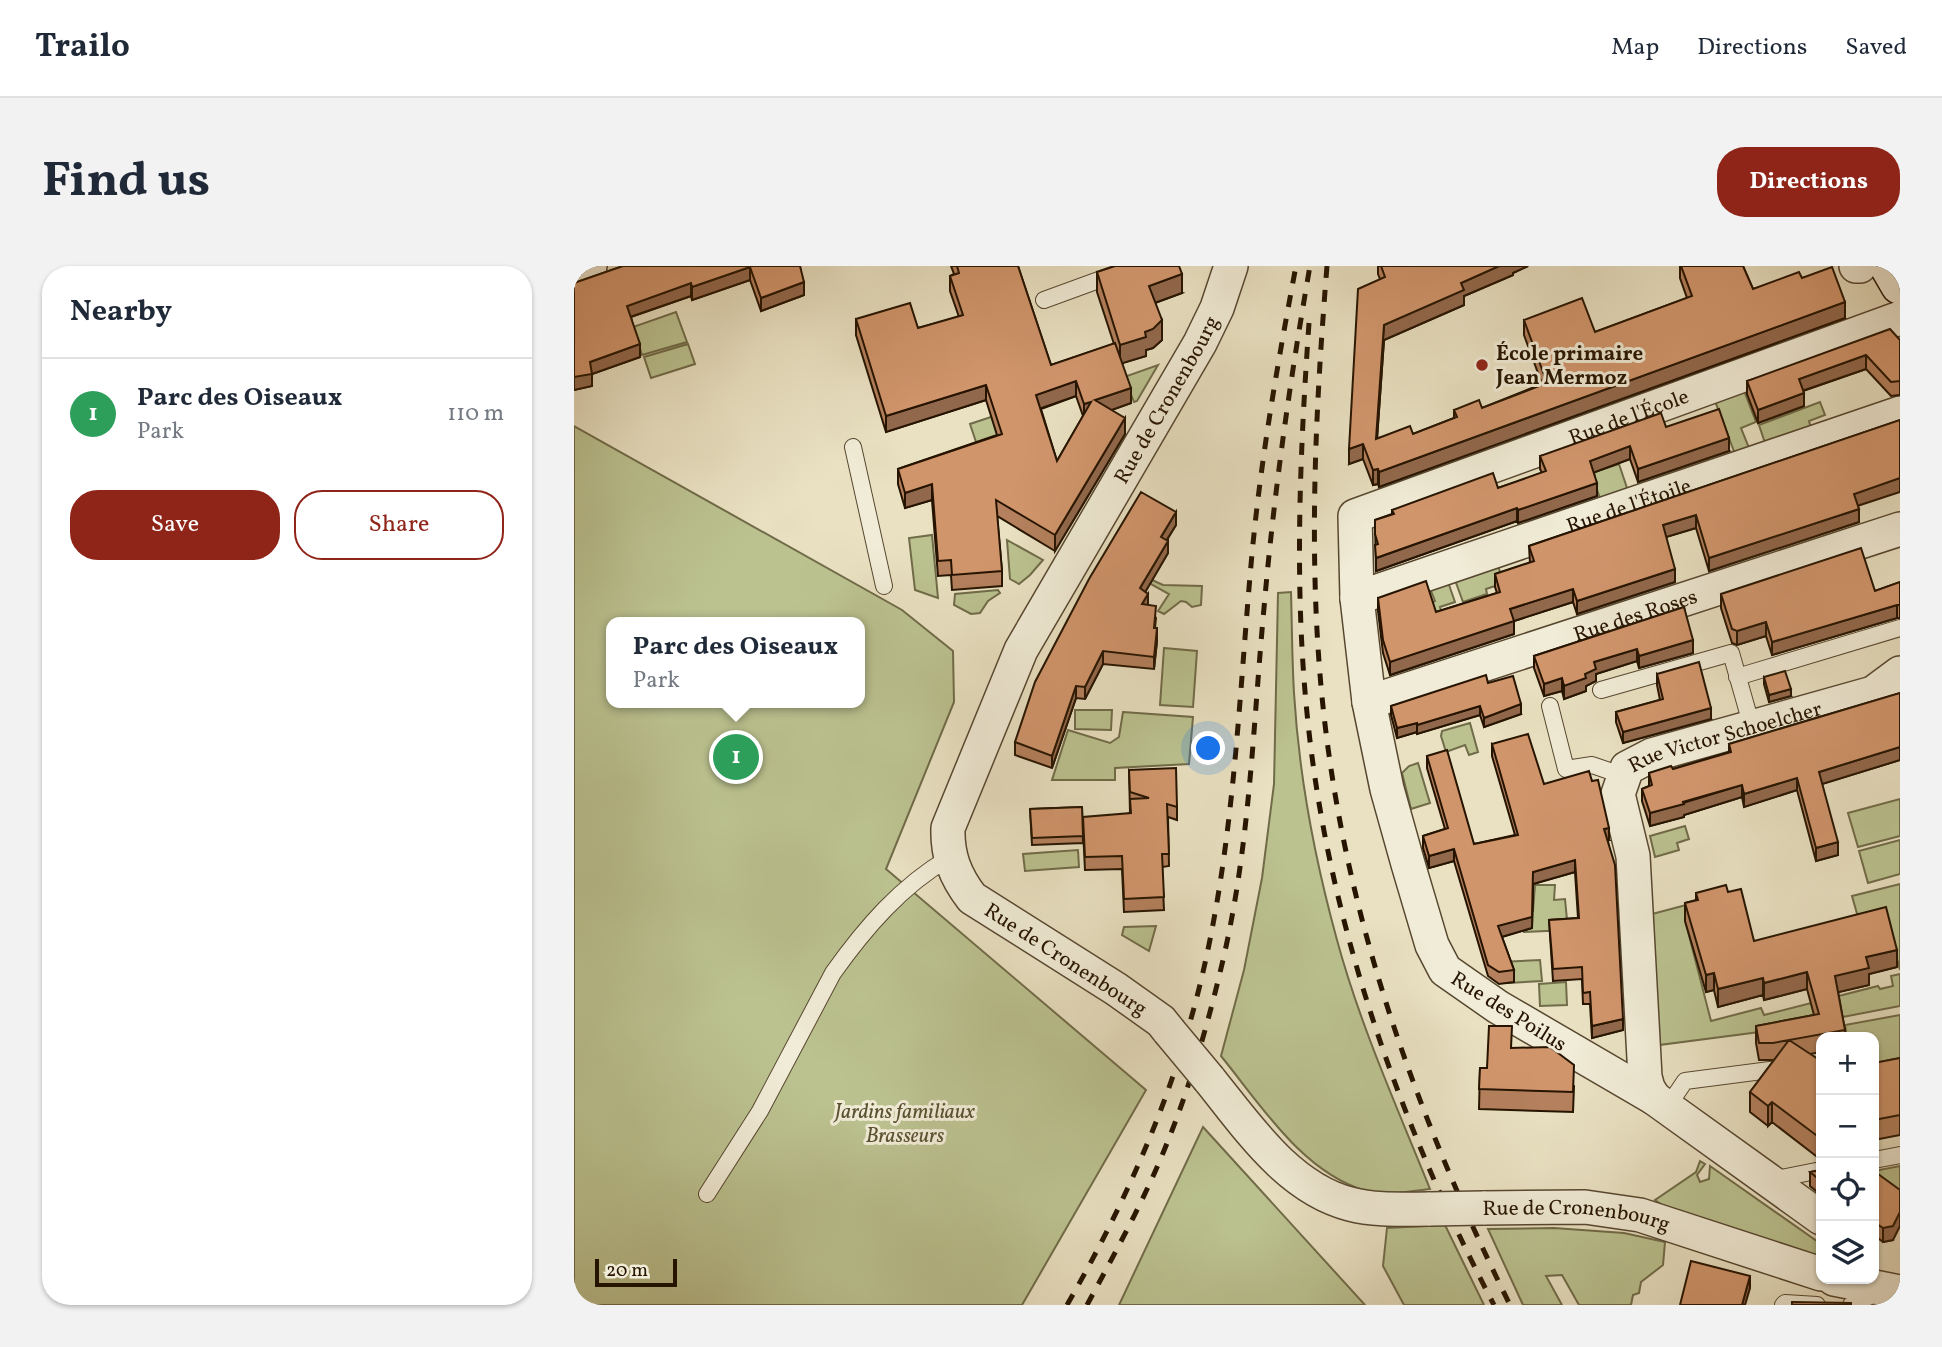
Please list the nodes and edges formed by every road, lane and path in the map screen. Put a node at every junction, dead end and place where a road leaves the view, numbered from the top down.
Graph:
1 (590, 266) edge
2 (1137, 266) edge
3 (1231, 266) edge
4 (1889, 266) edge
5 (574, 271) edge
6 (1900, 285) edge
7 (1045, 300) dead end
8 (1900, 318) edge
9 (1900, 413) edge
10 (853, 447) dead end
11 (1354, 516) joint
12 (1900, 529) edge
13 (884, 586) dead end
14 (1357, 598) junction
15 (1900, 628) edge
16 (1900, 673) edge
17 (1737, 677) junction
18 (1601, 690) dead end
19 (1369, 702) junction
20 (1550, 706) dead end
21 (1752, 727) junction
22 (1624, 776) junction
23 (949, 858) junction
24 (1770, 1070) edge
25 (1660, 1103) junction
26 (1900, 1155) edge
27 (1879, 1159) edge
28 (1816, 1171) edge
29 (1768, 1180) junction
30 (707, 1194) dead end
31 (1816, 1214) edge
32 (1816, 1273) edge
33 (1862, 1284) edge
34 (1885, 1288) edge
35 (1783, 1305) edge
36 (1817, 1305) edge
37 (1851, 1305) edge

1 - 5 street
2 - 7 lane
3 - 23 street, Rue de Cronenbourg
4 - 6 main road
8 - 11 street, Rue de l'École
9 - 14 street, Rue de l'Étoile
10 - 13 lane
11 - 14 street, Rue des Poilus
12 - 19 street, Rue des Roses
14 - 19 street, Rue des Poilus
15 - 17 lane
16 - 21 street, Rue Victor Schoelcher
17 - 18 lane
17 - 21 lane
19 - 25 street, Rue des Poilus
20 - 22 lane
21 - 22 street, Rue Victor Schoelcher
22 - 25 street, Rue Victor Schoelcher
23 - 30 lane
23 - 32 street, Rue de Cronenbourg, bridge
24 - 25 lane
25 - 29 street, Rue des Poilus
26 - 27 lane
28 - 29 lane
29 - 31 street, Rue des Poilus
33 - 34 street
34 - 37 lane
35 - 36 lane

